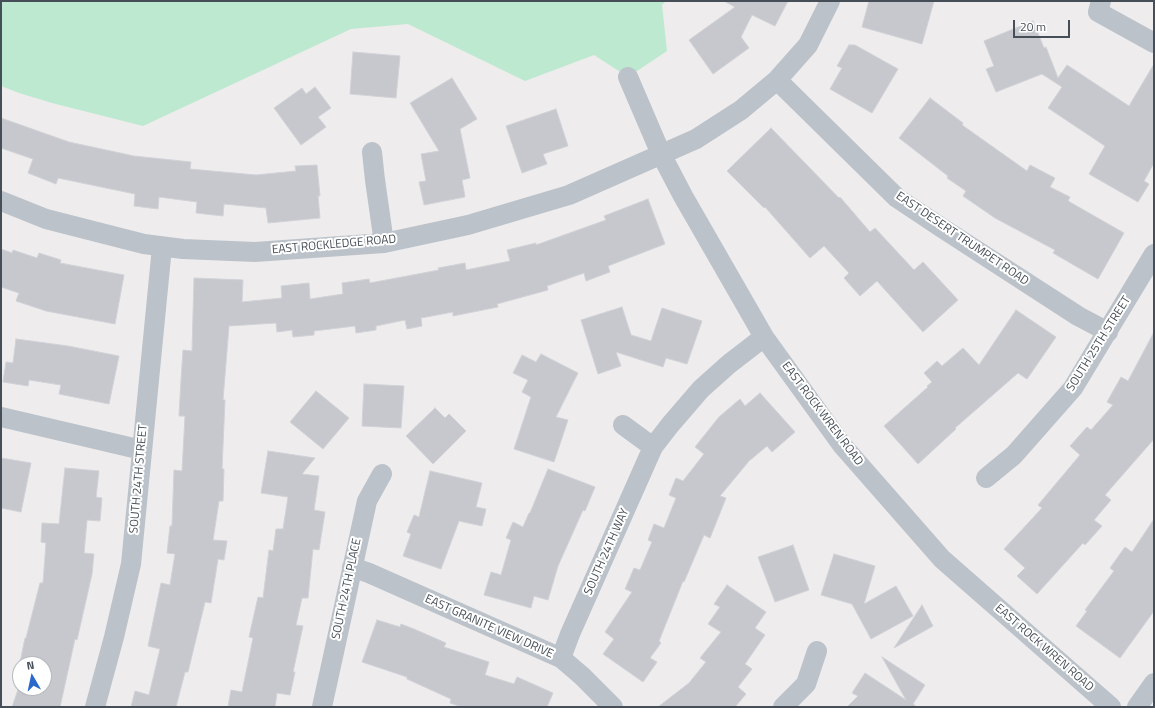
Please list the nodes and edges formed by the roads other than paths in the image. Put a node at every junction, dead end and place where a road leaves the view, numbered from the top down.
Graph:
1 (830, 1) edge
2 (1099, 7) edge
3 (1154, 43) edge
4 (628, 77) dead end
5 (777, 80) junction
6 (372, 152) dead end
7 (661, 154) junction
8 (1, 200) edge
9 (384, 243) junction
10 (162, 246) junction
11 (1154, 254) edge
12 (1108, 332) junction
13 (764, 337) junction
14 (1, 417) edge
15 (623, 425) dead end
16 (653, 447) junction
17 (142, 450) junction
18 (382, 474) dead end
19 (986, 478) dead end
20 (352, 567) junction
21 (818, 651) dead end
22 (561, 658) junction
23 (1154, 683) edge
24 (95, 707) edge
25 (322, 707) edge
26 (613, 707) edge
27 (783, 707) edge
28 (1111, 707) edge
29 (1137, 707) edge

1 - 5 street
2 - 3 street
4 - 7 street, EAST ROCK WREN ROAD
5 - 7 street
5 - 12 street, EAST DESERT TRUMPET ROAD
6 - 9 street
7 - 9 street, EAST ROCKLEDGE ROAD
7 - 13 street, EAST ROCK WREN ROAD
8 - 10 street, EAST ROCKLEDGE ROAD
9 - 10 street, EAST ROCKLEDGE ROAD
10 - 17 street, SOUTH 24TH STREET
11 - 12 street, SOUTH 25TH STREET
12 - 19 street, SOUTH 25TH STREET
13 - 16 street, SOUTH 24TH WAY
13 - 28 street, EAST ROCK WREN ROAD
14 - 17 street
15 - 16 street
16 - 22 street, SOUTH 24TH WAY
17 - 24 street, SOUTH 24TH STREET
18 - 20 street, SOUTH 24TH PLACE
20 - 22 street, EAST GRANITE VIEW DRIVE
20 - 25 street, SOUTH 24TH PLACE
21 - 27 street
22 - 26 street, EAST GRANITE VIEW DRIVE
23 - 29 street

